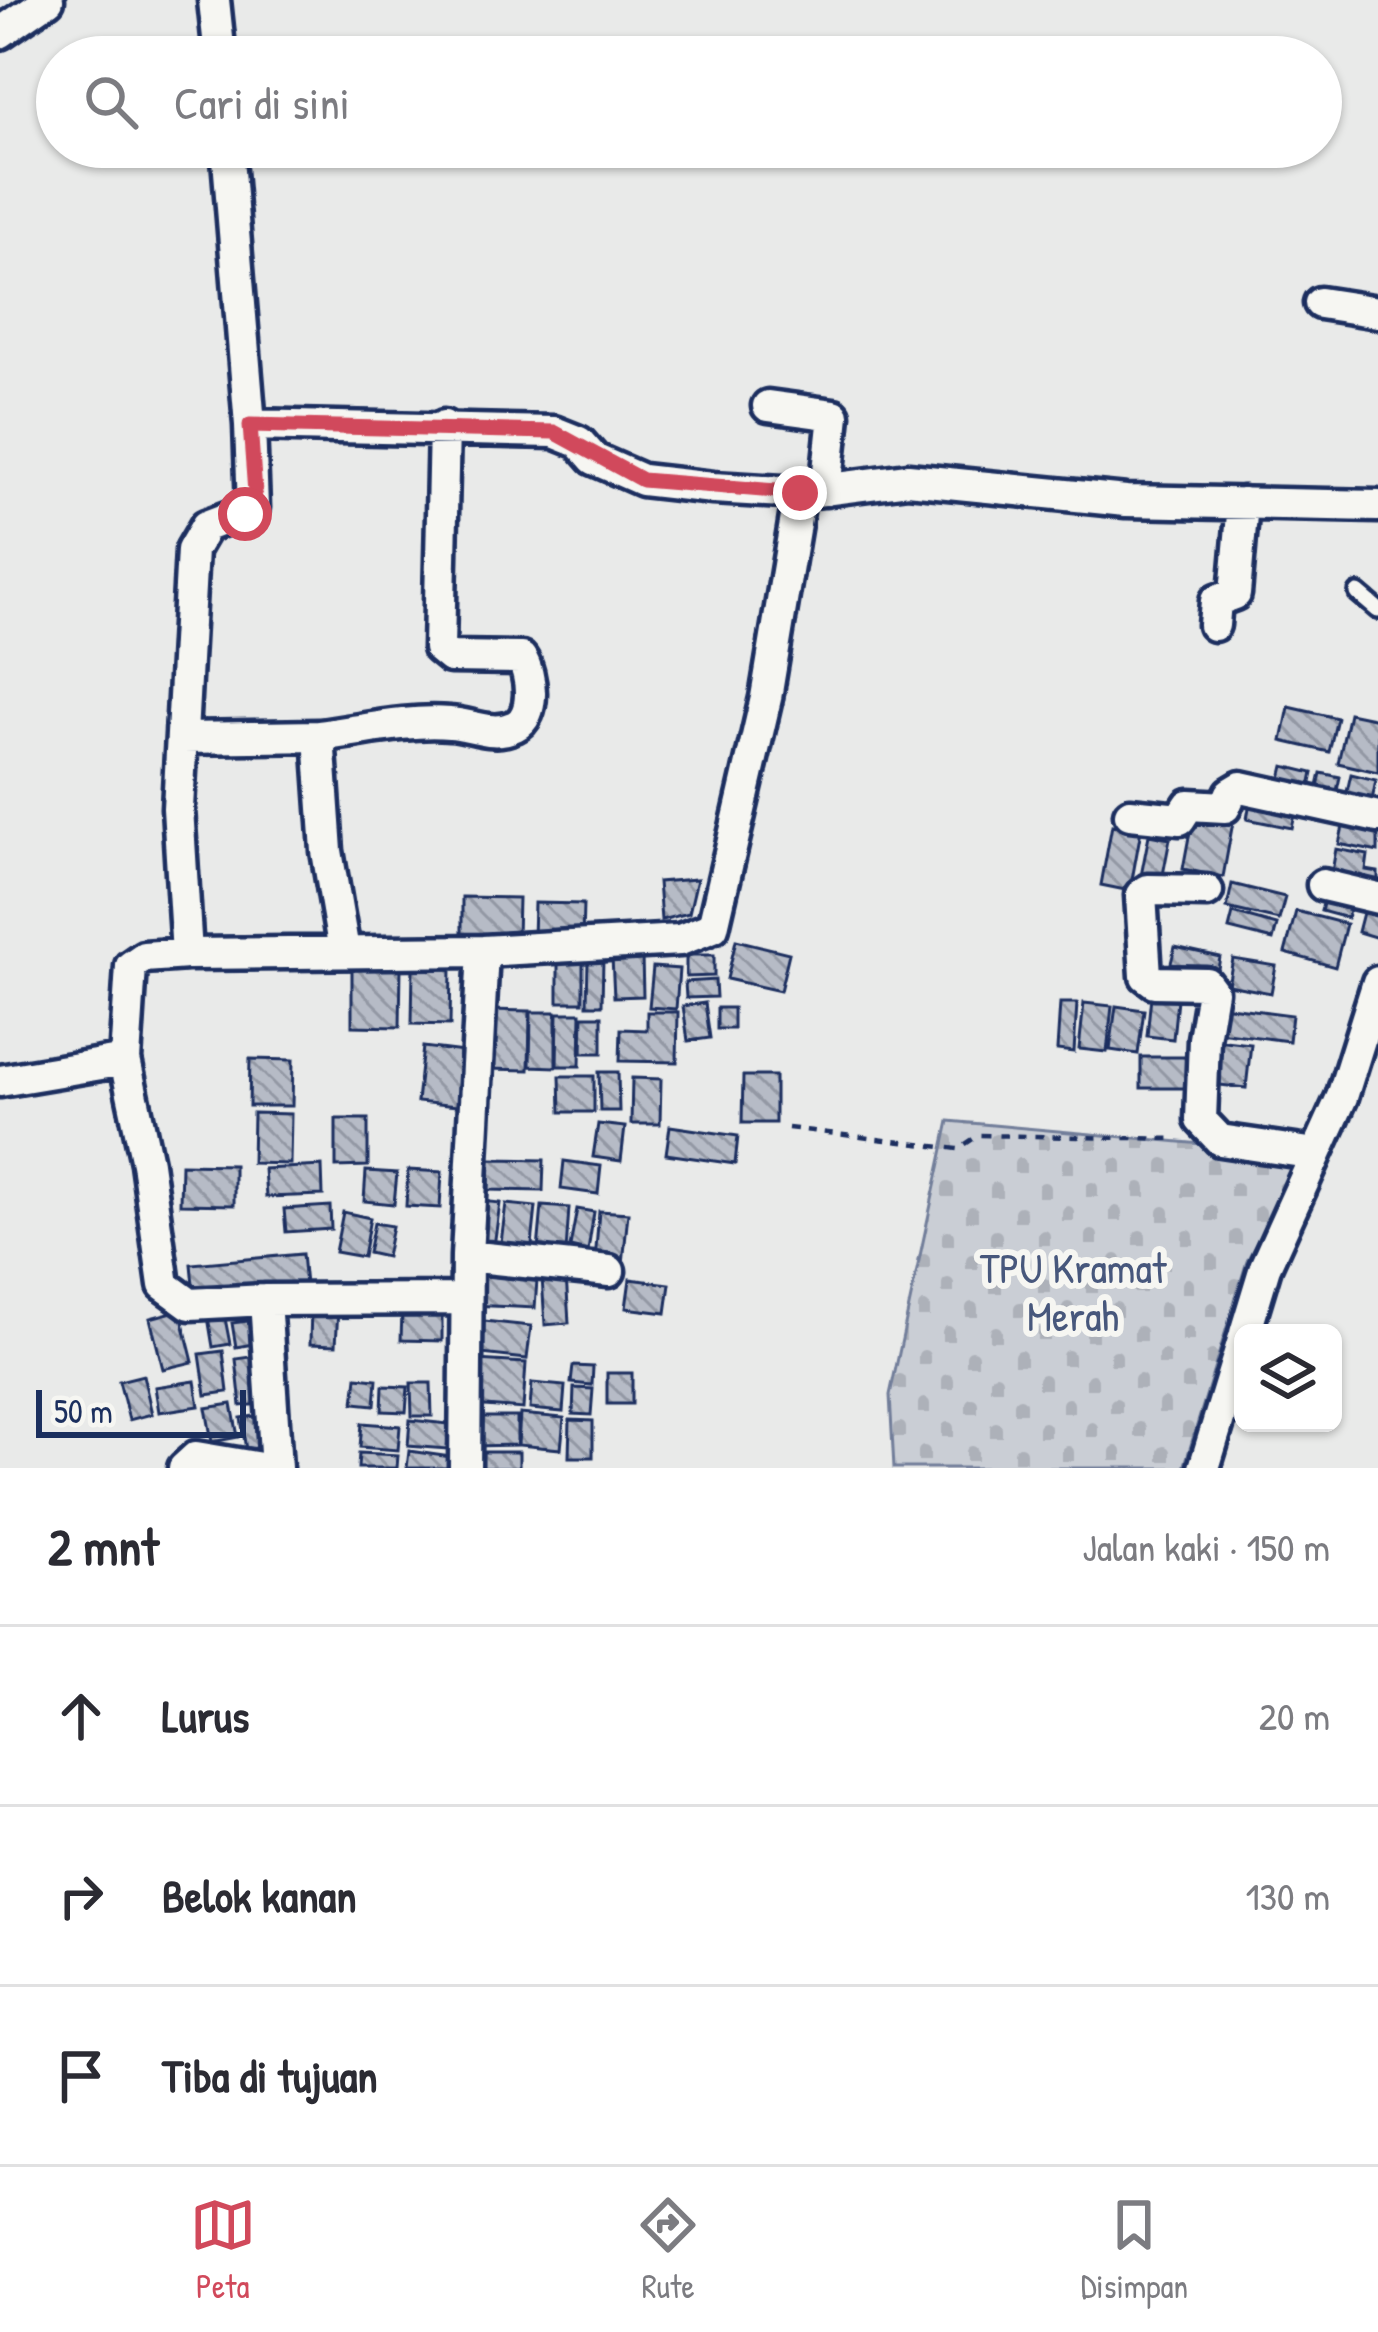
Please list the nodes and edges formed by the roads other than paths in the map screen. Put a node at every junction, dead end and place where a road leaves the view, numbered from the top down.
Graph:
1 (47, 0) edge
2 (214, 0) edge
3 (0, 33) edge
4 (218, 36) edge
5 (229, 168) edge
6 (1320, 303) dead end
7 (1378, 312) edge
8 (768, 406) dead end
9 (250, 425) junction
10 (444, 426) junction
11 (813, 491) junction
12 (1243, 503) junction
13 (1378, 506) edge
14 (1358, 593) dead end
15 (1378, 610) edge
16 (1214, 625) dead end
17 (319, 736) junction
18 (182, 738) junction
19 (1130, 814) dead end
20 (1378, 817) edge
21 (1323, 885) dead end
22 (1207, 891) dead end
23 (1378, 898) edge
24 (344, 951) junction
25 (483, 951) junction
26 (187, 954) junction
27 (1378, 982) edge
28 (124, 1060) junction
29 (0, 1081) edge
30 (1316, 1154) junction
31 (467, 1256) junction
32 (608, 1270) dead end
33 (466, 1299) junction
34 (265, 1300) junction
35 (1248, 1324) edge
36 (1234, 1369) edge
37 (184, 1468) edge
38 (261, 1468) edge
39 (276, 1468) edge
40 (465, 1468) edge
41 (1204, 1468) edge

1 - 3 street
2 - 4 street
5 - 9 street
6 - 7 street
8 - 11 street
9 - 10 street
9 - 18 street
10 - 11 street
10 - 17 street
11 - 12 street
11 - 25 street
12 - 13 street
12 - 16 street
14 - 15 lane
17 - 18 street
17 - 24 street
18 - 26 street
19 - 20 street
21 - 23 street
22 - 30 street
24 - 25 street
24 - 26 street
25 - 31 street
26 - 28 street
27 - 30 street
28 - 29 street
28 - 34 street
30 - 35 street
31 - 32 street
31 - 33 street
33 - 34 street
33 - 40 street
34 - 39 street
36 - 41 street
37 - 38 street

